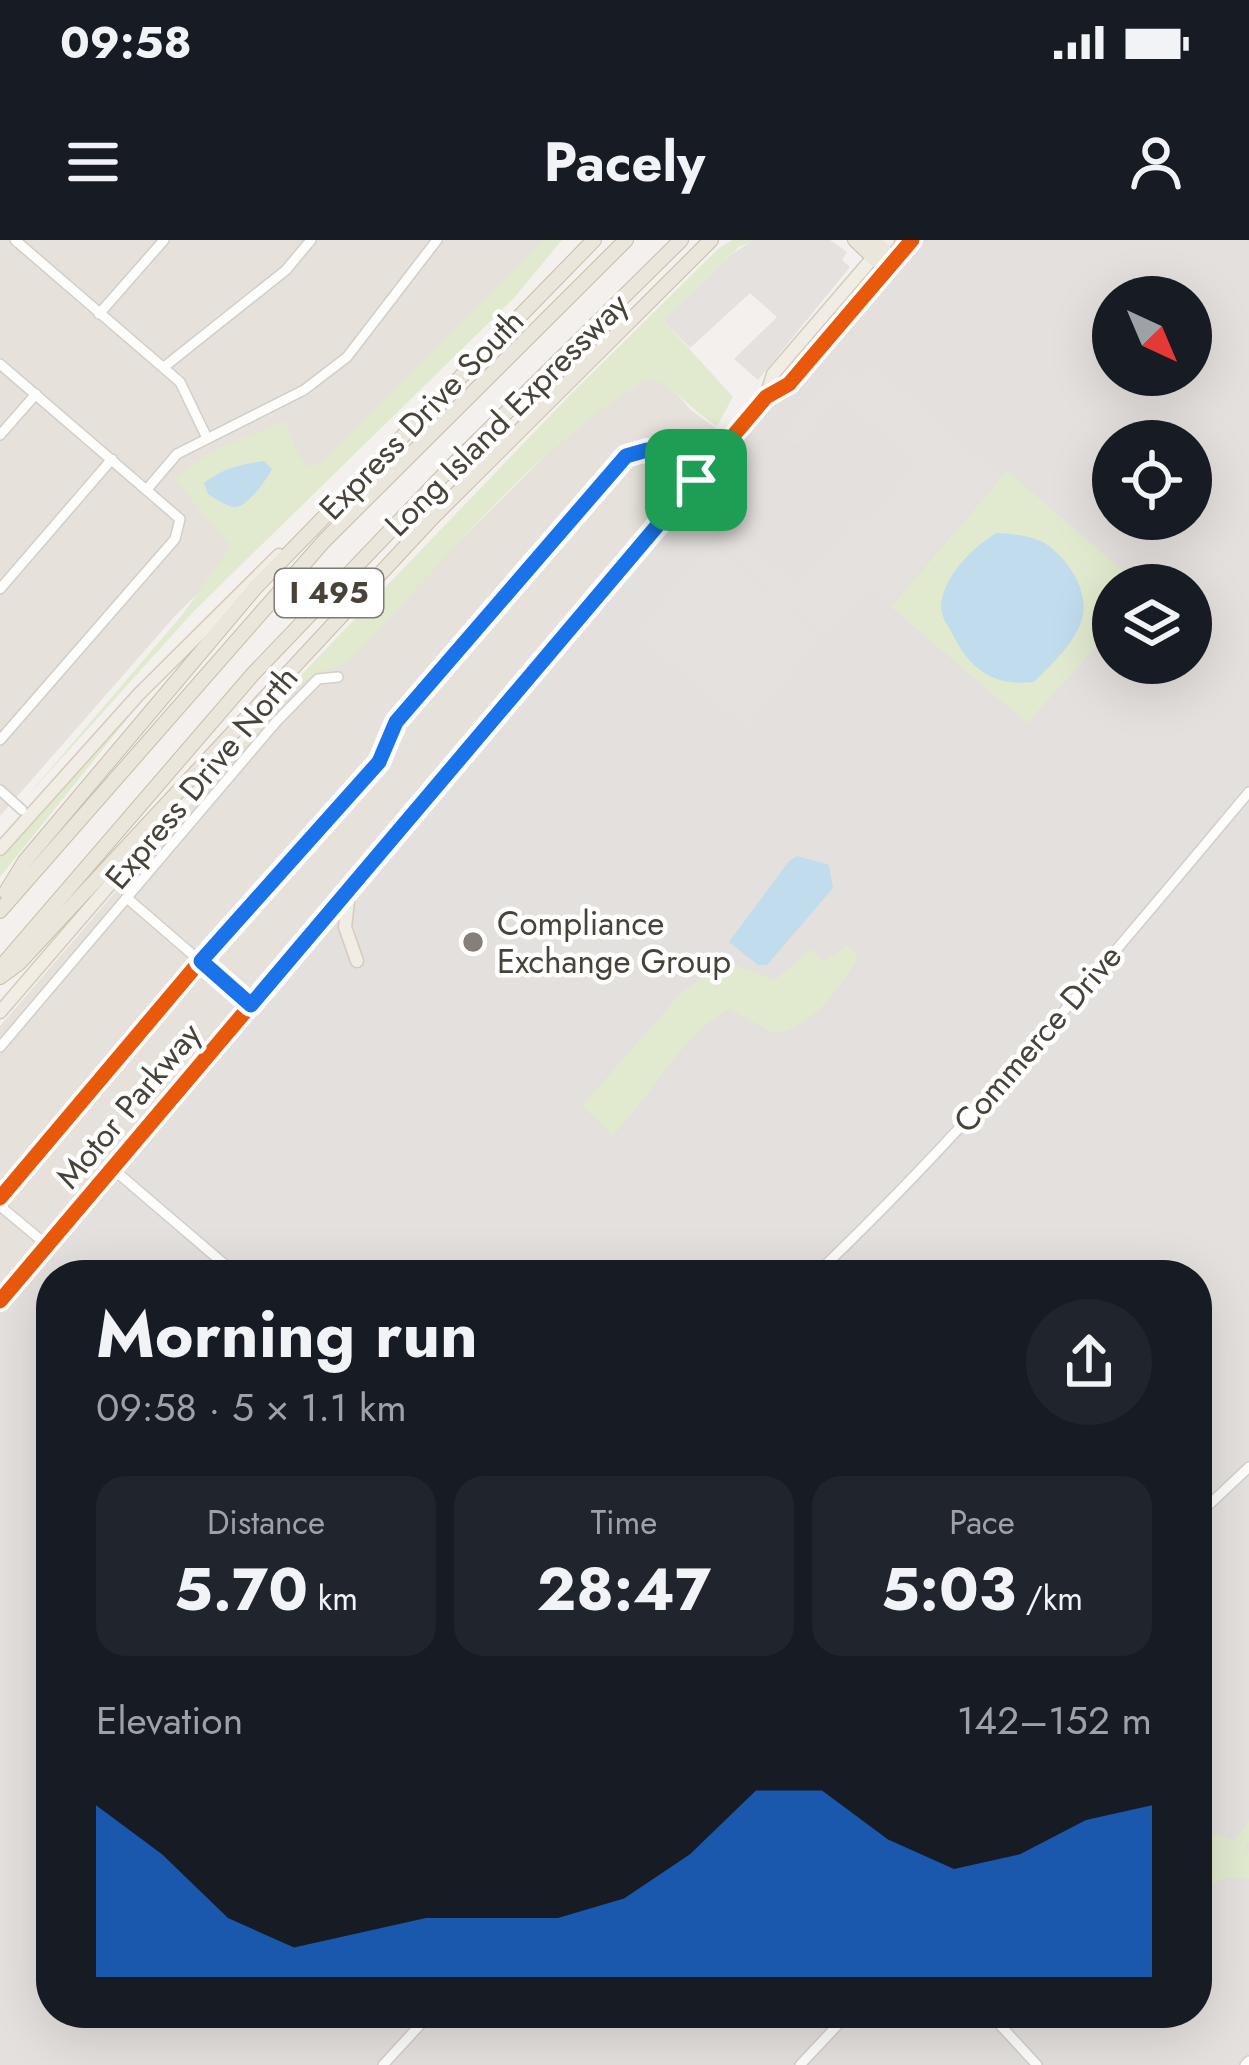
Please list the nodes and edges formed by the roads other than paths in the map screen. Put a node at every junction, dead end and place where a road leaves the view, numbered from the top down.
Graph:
1 (15, 240) edge
2 (164, 240) edge
3 (310, 240) edge
4 (437, 240) edge
5 (580, 240) edge
6 (594, 240) edge
7 (626, 240) edge
8 (681, 240) edge
9 (711, 240) edge
10 (721, 240) edge
11 (854, 240) edge
12 (912, 240) edge
13 (29, 245) edge
14 (878, 246) edge
15 (686, 264) junction
16 (891, 265) junction
17 (100, 314) junction
18 (512, 321) junction
19 (0, 364) edge
20 (164, 367) junction
21 (36, 394) junction
22 (766, 397) junction
23 (0, 435) edge
24 (207, 438) junction
25 (112, 458) junction
26 (696, 480) junction
27 (148, 488) junction
28 (324, 514) junction
29 (0, 589) edge
30 (338, 677) dead end
31 (0, 740) edge
32 (189, 783) junction
33 (0, 790) edge
34 (1249, 792) edge
35 (22, 810) dead end
36 (0, 849) edge
37 (350, 888) junction
38 (127, 898) junction
39 (0, 901) edge
40 (0, 910) edge
41 (201, 961) junction
42 (357, 961) dead end
43 (0, 972) edge
44 (251, 1005) junction
45 (0, 1012) edge
46 (0, 1047) edge
47 (112, 1169) junction
48 (0, 1202) edge
49 (48, 1246) junction
50 (219, 1260) edge
51 (831, 1260) edge
52 (0, 1301) edge
53 (1249, 1467) edge
54 (1212, 1502) edge
55 (417, 2028) edge
56 (835, 2028) edge
57 (1003, 2028) edge
58 (383, 2065) edge
59 (800, 2065) edge
60 (1037, 2065) edge

1 - 13 street
2 - 17 street
3 - 20 street
4 - 24 street
5 - 18 highway
6 - 18 highway, Express Drive South
7 - 40 highway, Long Island Expressway / I 495
8 - 43 highway, Long Island Expressway / I 495
9 - 15 highway, Express Drive North
10 - 15 highway
11 - 14 highway
12 - 16 main road, Motor Parkway
13 - 17 street
14 - 16 highway
14 - 22 main road, Motor Parkway
15 - 32 highway, Express Drive North
16 - 22 main road, Motor Parkway
17 - 20 street
18 - 28 highway, Express Drive South
19 - 21 street
20 - 24 street
21 - 23 street
21 - 25 street
22 - 26 main road, Motor Parkway
24 - 27 street
25 - 27 street
25 - 29 street
26 - 37 main road, Motor Parkway
26 - 41 street
27 - 31 street
28 - 36 main road, Express Drive South
28 - 39 highway
30 - 38 street
32 - 43 highway
32 - 45 main road, Express Drive North
33 - 35 street
34 - 51 street, Commerce Drive
37 - 42 main road
37 - 44 main road, Motor Parkway
38 - 41 street
38 - 46 street
41 - 44 street
41 - 48 street
44 - 47 main road, Motor Parkway
47 - 49 main road, Motor Parkway
47 - 50 street
48 - 49 street
49 - 52 main road, Motor Parkway
53 - 54 street
55 - 58 street
56 - 59 street
57 - 60 street

